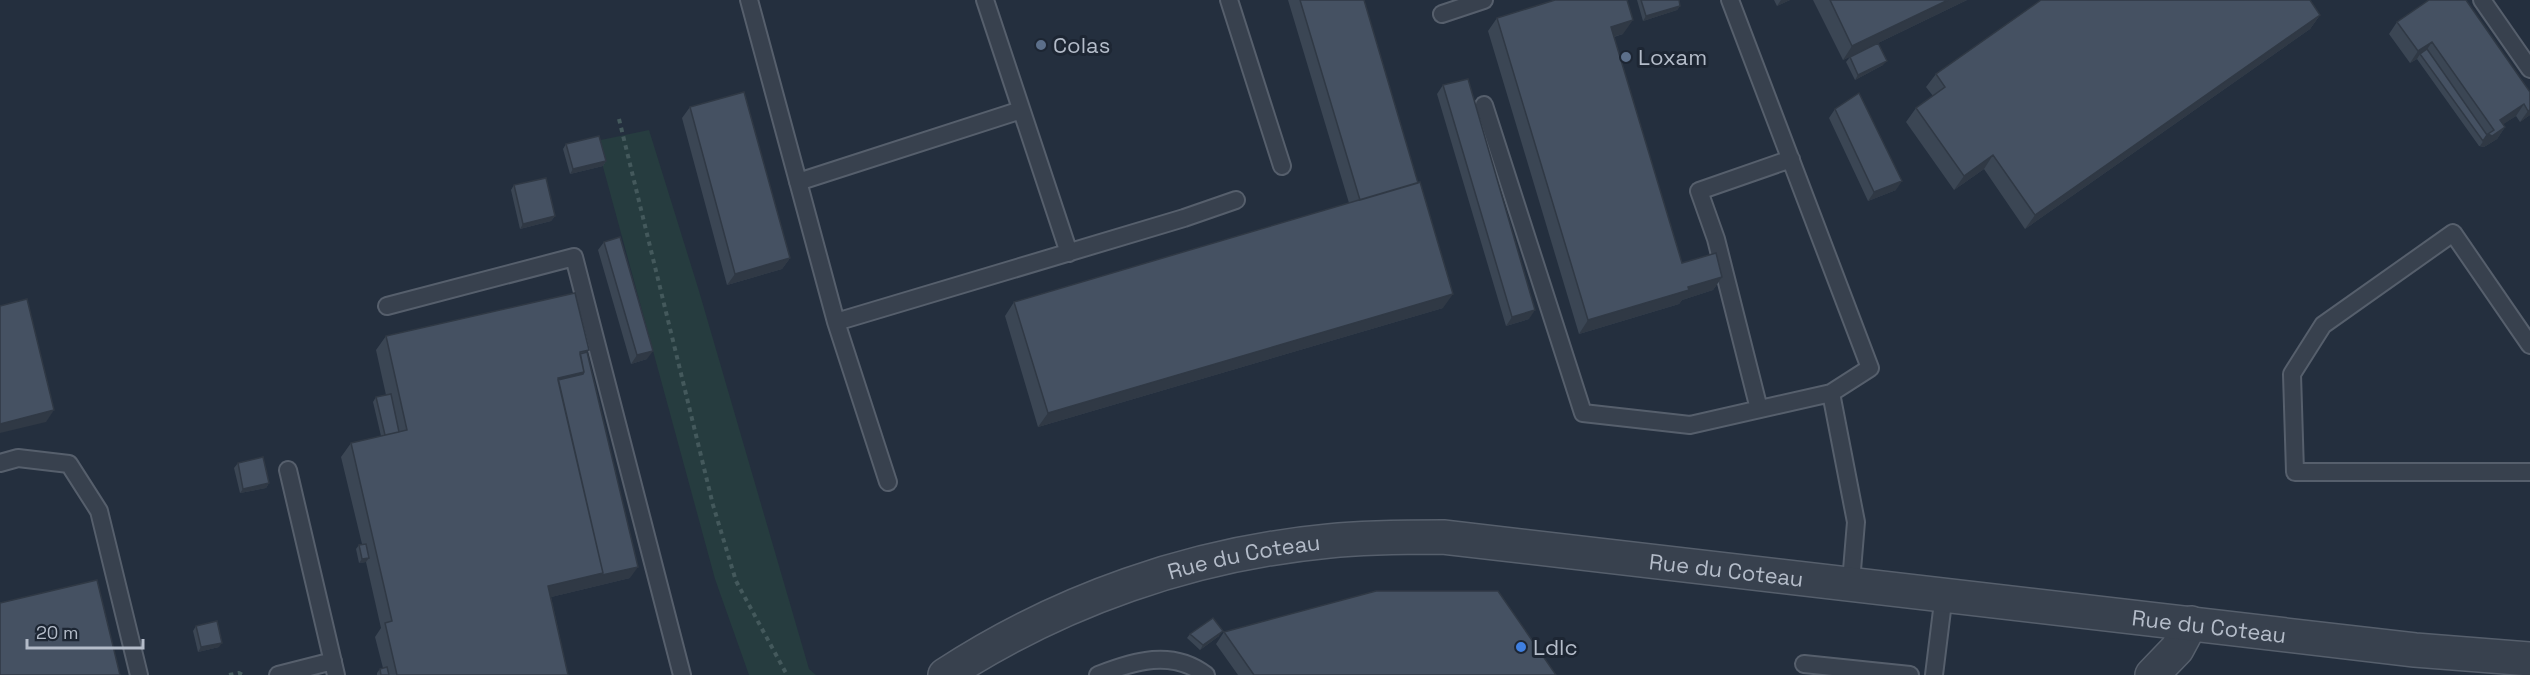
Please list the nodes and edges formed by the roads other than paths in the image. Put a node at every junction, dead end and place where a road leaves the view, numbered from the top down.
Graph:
1 (748, 0) edge
2 (985, 0) edge
3 (1229, 0) edge
4 (1484, 0) edge
5 (1730, 0) edge
6 (2482, 0) edge
7 (1442, 14) dead end
8 (2530, 69) edge
9 (1484, 105) dead end
10 (1021, 110) junction
11 (1791, 159) junction
12 (1282, 166) dead end
13 (798, 182) junction
14 (1236, 200) dead end
15 (1069, 253) junction
16 (387, 306) dead end
17 (836, 322) junction
18 (2530, 345) edge
19 (1831, 393) junction
20 (1759, 409) junction
21 (0, 463) edge
22 (288, 470) dead end
23 (2530, 472) edge
24 (888, 482) dead end
25 (1851, 582) junction
26 (1944, 594) junction
27 (2191, 623) junction
28 (2530, 659) edge
29 (1804, 664) dead end
30 (335, 668) edge
31 (139, 675) edge
32 (278, 675) edge
33 (682, 675) edge
34 (945, 675) edge
35 (1098, 675) edge
36 (1206, 675) edge
37 (1911, 675) edge
38 (1934, 675) edge
39 (2152, 675) edge

1 - 13 lane
2 - 10 lane
3 - 12 lane
4 - 7 lane
5 - 11 lane
6 - 8 lane
9 - 20 lane
10 - 13 lane
10 - 15 lane
11 - 19 lane
11 - 20 lane
13 - 17 lane
14 - 15 lane
15 - 17 lane
16 - 33 lane
17 - 24 lane
18 - 23 lane
19 - 20 lane
19 - 25 lane
21 - 31 lane
22 - 30 lane
25 - 26 street, Rue du Coteau
25 - 34 street, Rue du Coteau
26 - 27 street, Rue du Coteau
26 - 38 lane
27 - 28 street, Rue du Coteau
27 - 39 street
29 - 37 lane
30 - 32 lane
35 - 36 lane

